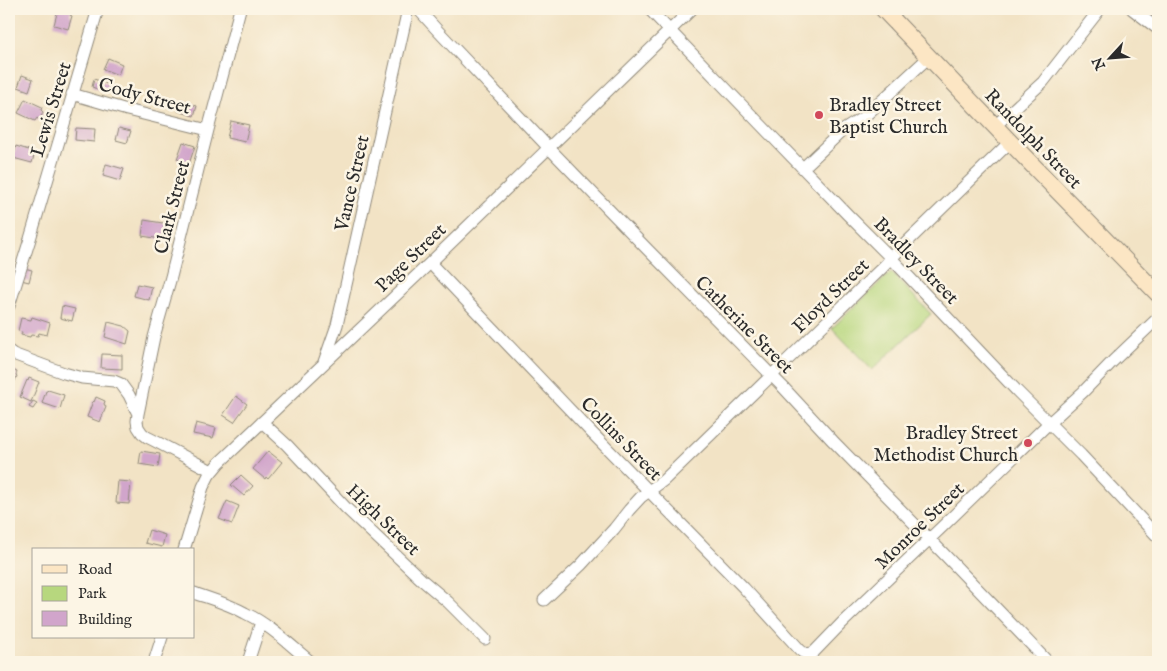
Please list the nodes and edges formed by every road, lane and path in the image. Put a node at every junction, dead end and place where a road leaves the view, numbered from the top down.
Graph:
1 (98, 9) edge
2 (240, 9) edge
3 (408, 9) edge
4 (418, 9) edge
5 (649, 9) edge
6 (692, 9) edge
7 (883, 9) edge
8 (1100, 9) edge
9 (1132, 9) edge
10 (1158, 29) edge
11 (670, 31) junction
12 (929, 56) junction
13 (72, 94) junction
14 (995, 126) junction
15 (208, 130) junction
16 (1010, 142) junction
17 (548, 147) junction
18 (803, 168) junction
19 (891, 258) junction
20 (430, 263) junction
21 (1158, 294) edge
22 (9, 306) edge
23 (1158, 318) edge
24 (9, 350) edge
25 (323, 364) junction
26 (772, 376) junction
27 (138, 414) junction
28 (262, 422) junction
29 (1049, 423) junction
30 (212, 471) junction
31 (650, 491) junction
32 (1158, 537) edge
33 (929, 539) junction
34 (185, 548) edge
35 (195, 593) edge
36 (544, 600) dead end
37 (261, 622) junction
38 (162, 638) edge
39 (788, 638) joint
40 (485, 639) dead end
41 (154, 662) edge
42 (248, 662) edge
43 (311, 662) edge
44 (1048, 662) edge

1 - 13 street, Lewis Street
2 - 15 street, Clark Street
3 - 25 street, Vance Street
4 - 17 street, Catherine Street
5 - 11 street, Bradley Street
6 - 11 street, Page Street
7 - 12 street, Randolph Street
8 - 14 street
9 - 10 street
11 - 17 street, Page Street
11 - 18 street, Bradley Street
12 - 14 street, Randolph Street
12 - 18 street
13 - 15 street, Cody Street
13 - 22 street, Lewis Street
14 - 16 street, Randolph Street
15 - 27 street, Clark Street
16 - 19 street, Floyd Street
16 - 21 street, Randolph Street
17 - 20 street, Page Street
17 - 26 street, Catherine Street
18 - 19 street, Bradley Street
19 - 26 street, Floyd Street
19 - 29 street, Bradley Street
20 - 25 street, Page Street
20 - 31 street, Collins Street
23 - 29 street, Monroe Street
24 - 27 street
25 - 28 street, Page Street
26 - 31 street, Floyd Street
26 - 33 street, Catherine Street
27 - 30 street
28 - 30 street, Page Street
28 - 40 street, High Street
29 - 32 street, Bradley Street
29 - 33 street, Monroe Street
30 - 34 street, Page Street
31 - 36 street
31 - 39 street, Collins Street
33 - 39 street, Monroe Street
33 - 44 street, Catherine Street
35 - 37 street
37 - 42 street
37 - 43 street
38 - 41 street

